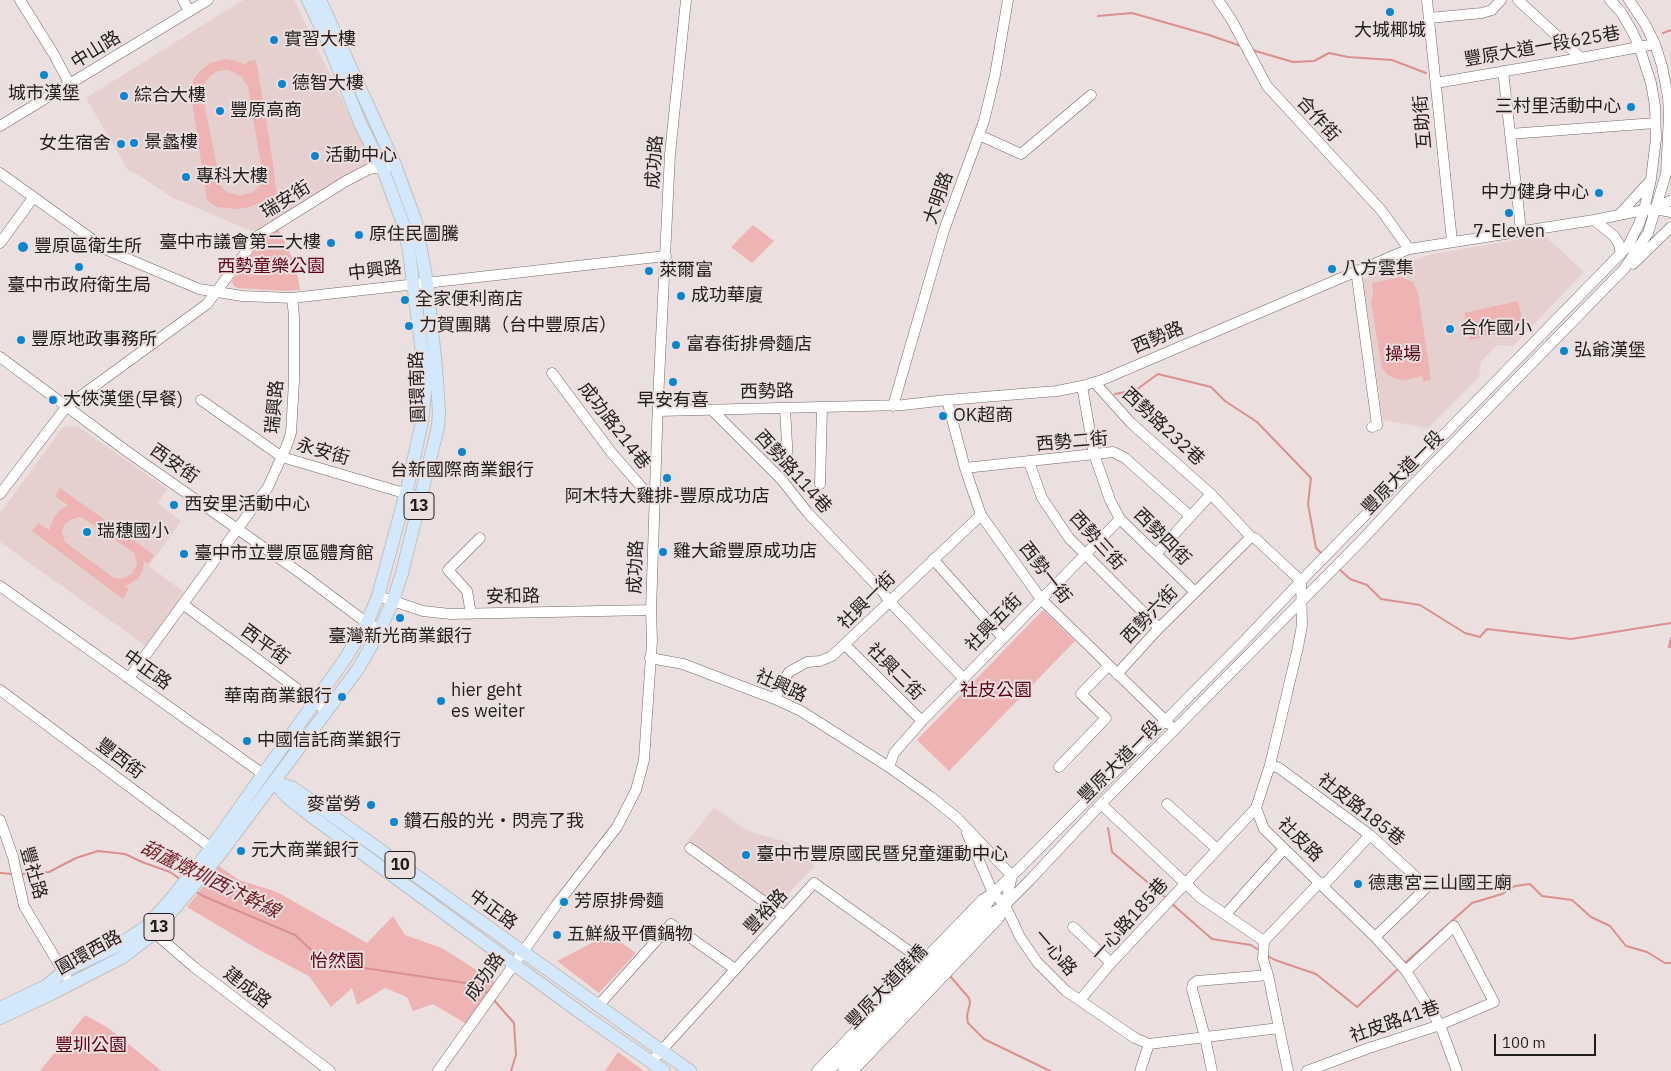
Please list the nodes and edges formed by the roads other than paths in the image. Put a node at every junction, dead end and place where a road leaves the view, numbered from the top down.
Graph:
1 (20, 0) edge
2 (183, 0) edge
3 (208, 0) edge
4 (308, 0) edge
5 (320, 0) edge
6 (686, 0) edge
7 (1008, 0) edge
8 (1218, 0) edge
9 (1427, 0) edge
10 (1501, 0) edge
11 (1518, 0) edge
12 (1610, 0) edge
13 (1629, 0) edge
14 (189, 11) junction
15 (1429, 18) junction
16 (1655, 44) junction
17 (1639, 46) junction
18 (1581, 58) junction
19 (1503, 71) junction
20 (1436, 83) junction
21 (70, 85) junction
22 (1091, 95) dead end
23 (1655, 123) junction
24 (0, 126) edge
25 (1510, 134) junction
26 (979, 135) junction
27 (395, 165) junction
28 (382, 167) junction
29 (0, 173) edge
30 (1668, 177) edge
31 (1651, 179) junction
32 (33, 198) junction
33 (1671, 200) edge
34 (1649, 210) junction
35 (1671, 212) edge
36 (1619, 214) junction
37 (1594, 220) junction
38 (1671, 227) edge
39 (1521, 230) junction
40 (1452, 241) junction
41 (0, 243) edge
42 (1409, 249) junction
43 (1621, 254) junction
44 (666, 256) junction
45 (1624, 269) junction
46 (1356, 270) junction
47 (413, 283) junction
48 (427, 283) junction
49 (216, 292) junction
50 (292, 298) junction
51 (0, 357) edge
52 (552, 373) dead end
53 (1095, 383) junction
54 (1082, 386) junction
55 (201, 400) dead end
56 (947, 400) junction
57 (67, 406) junction
58 (894, 406) junction
59 (822, 407) junction
60 (784, 408) junction
61 (712, 410) junction
62 (658, 411) junction
63 (1372, 427) dead end
64 (1094, 454) junction
65 (282, 457) junction
66 (1029, 462) junction
67 (788, 463) dead end
68 (965, 468) junction
69 (820, 484) dead end
70 (0, 494) edge
71 (406, 494) junction
72 (1211, 494) junction
73 (655, 495) junction
74 (421, 498) junction
75 (981, 515) junction
76 (1190, 516) junction
77 (1120, 519) junction
78 (238, 528) junction
79 (1251, 537) junction
80 (480, 538) dead end
81 (1156, 554) junction
82 (1084, 555) junction
83 (933, 559) junction
84 (1301, 581) junction
85 (0, 586) edge
86 (1195, 592) junction
87 (378, 596) junction
88 (1041, 599) junction
89 (393, 601) junction
90 (889, 601) junction
91 (1300, 602) junction
92 (184, 605) junction
93 (651, 610) junction
94 (471, 614) junction
95 (367, 623) junction
96 (1159, 628) junction
97 (380, 630) junction
98 (1003, 638) junction
99 (845, 645) junction
100 (650, 658) junction
101 (1108, 666) junction
102 (1117, 674) junction
103 (129, 678) junction
104 (963, 678) junction
105 (0, 690) edge
106 (776, 699) junction
107 (316, 702) junction
108 (327, 711) junction
109 (1166, 721) junction
110 (922, 722) junction
111 (1175, 730) junction
112 (1270, 765) junction
113 (889, 767) junction
114 (1059, 767) dead end
115 (263, 774) junction
116 (274, 782) junction
117 (1101, 804) junction
118 (1168, 804) dead end
119 (1256, 808) junction
120 (0, 820) edge
121 (964, 826) junction
122 (1370, 835) junction
123 (690, 848) dead end
124 (1217, 849) junction
125 (1284, 849) junction
126 (216, 851) junction
127 (1012, 876) junction
128 (1185, 884) junction
129 (1322, 884) junction
130 (993, 893) junction
131 (1005, 905) junction
132 (1226, 914) junction
133 (784, 916) junction
134 (1073, 927) dead end
135 (971, 929) junction
136 (150, 930) junction
137 (1375, 937) junction
138 (1264, 941) junction
139 (522, 952) junction
140 (923, 961) junction
141 (1112, 963) junction
142 (514, 965) junction
143 (735, 969) junction
144 (64, 971) junction
145 (1406, 971) junction
146 (1268, 975) junction
147 (70, 984) junction
148 (1080, 1000) junction
149 (598, 1006) junction
150 (2, 1009) edge
151 (1440, 1025) junction
152 (1279, 1028) junction
153 (1205, 1037) junction
154 (1149, 1044) junction
155 (661, 1050) junction
156 (651, 1062) junction
157 (330, 1071) edge
158 (438, 1071) edge
159 (664, 1071) edge
160 (690, 1071) edge
161 (817, 1071) edge
162 (829, 1071) edge
163 (843, 1071) edge
164 (853, 1071) edge
165 (1140, 1071) edge
166 (1212, 1071) edge
167 (1288, 1071) edge
168 (1307, 1071) edge
169 (1457, 1071) edge

1 - 21 street
2 - 14 street
3 - 14 street, 中山路
4 - 28 main road, 圓環南路 / 13
5 - 27 main road, 圓環南路 / 13
6 - 44 street, 成功路
7 - 26 street, 大明路
8 - 42 street, 合作街
9 - 15 street, 互助街
10 - 15 street
11 - 18 street
12 - 17 street, 豐原大道一段
13 - 16 street, 豐原大道一段
14 - 21 street, 中山路
15 - 20 street, 互助街
16 - 17 street, 豐原大道一段625巷
16 - 30 street, 豐原大道一段
17 - 18 street, 豐原大道一段625巷
17 - 23 street, 豐原大道一段
18 - 19 street, 豐原大道一段625巷
19 - 20 street, 豐原大道一段625巷
19 - 25 street
20 - 40 street, 互助街
21 - 24 street, 中山路
22 - 26 street
23 - 25 street
23 - 31 street, 豐原大道一段
25 - 39 street
26 - 58 street, 大明路
27 - 28 street, 瑞安街
27 - 48 main road, 圓環南路 / 13
28 - 47 main road, 圓環南路 / 13
28 - 49 street, 瑞安街
29 - 32 street, 中興路
30 - 34 street, 豐原大道一段
31 - 34 street, 豐原大道一段
31 - 36 street
32 - 41 street
32 - 49 street, 中興路
33 - 34 street, 西勢路
34 - 35 street, 西勢路
34 - 36 street, 西勢路
34 - 43 street, 豐原大道一段
34 - 45 street, 豐原大道一段
36 - 37 street, 西勢路
37 - 39 street, 西勢路
37 - 43 street
38 - 45 street
39 - 40 street, 西勢路
40 - 42 street, 西勢路
42 - 46 street, 西勢路
43 - 84 street, 豐原大道一段
44 - 48 street, 中興路
44 - 62 street, 成功路
45 - 91 street, 豐原大道一段
46 - 53 street, 西勢路
46 - 63 street
47 - 48 street, 中興路
47 - 50 street, 中興路
47 - 71 main road, 圓環南路 / 13
48 - 74 main road, 圓環南路 / 13
49 - 50 street, 中興路
49 - 57 street, 瑞安街
50 - 65 street, 瑞興路
51 - 57 street, 西安街
52 - 73 street, 成功路214巷
53 - 54 street, 西勢路
53 - 72 street, 西勢路232巷
54 - 56 street, 西勢路
54 - 64 street, 西勢四街
55 - 65 street, 永安街
56 - 58 street, 西勢路
56 - 68 street, 西勢一街
57 - 70 street, 瑞安街
57 - 78 street, 西安街
58 - 59 street, 西勢路
59 - 60 street, 西勢路
59 - 69 street
60 - 61 street, 西勢路
60 - 67 street
61 - 62 street, 西勢路
61 - 90 street, 西勢路114巷
62 - 73 street, 成功路
64 - 66 street, 西勢二街
64 - 76 street, 西勢二街
64 - 77 street, 西勢四街
65 - 71 street, 永安街
65 - 78 street, 瑞興路
66 - 68 street, 西勢二街
66 - 82 street, 西勢三街
68 - 75 street, 西勢一街
71 - 74 street, 永安街
71 - 87 main road, 圓環南路 / 13
72 - 76 street
72 - 79 street, 西勢路232巷
73 - 93 street, 成功路
74 - 89 main road, 圓環南路 / 13
75 - 83 street, 社興一街
75 - 88 street, 西勢一街
76 - 81 street
77 - 81 street, 西勢四街
77 - 82 street, 社興五街
78 - 92 street, 瑞興路
78 - 95 street, 西安街
79 - 84 street, 西勢路232巷
79 - 86 street, 西勢六街
80 - 94 street
81 - 86 street, 西勢四街
82 - 88 street, 社興五街
82 - 96 street, 西勢三街
83 - 90 street, 社興一街
83 - 98 street
84 - 91 street
84 - 109 street, 豐原大道一段
85 - 103 street, 中正路
86 - 96 street, 西勢六街
87 - 89 street, 安和路
87 - 95 main road, 圓環南路 / 13
88 - 98 street, 社興五街
88 - 101 street, 西勢一街
89 - 94 street, 安和路
89 - 97 main road, 圓環南路 / 13
90 - 99 street, 社興一街
90 - 104 street, 西勢路114巷
91 - 111 street, 豐原大道一段
91 - 112 street
92 - 103 street, 瑞興路
92 - 107 street, 西平街
93 - 94 street, 安和路
93 - 100 street, 成功路
95 - 97 street, 西安街
95 - 107 main road, 圓環南路 / 13
96 - 102 street, 西勢六街
97 - 108 main road, 圓環南路 / 13
98 - 104 street, 社興五街
99 - 106 street, 社興一街
99 - 110 street, 社興二街
100 - 106 street, 社興路
100 - 139 street, 成功路
101 - 102 street, 西勢一街
101 - 114 street
102 - 109 street, 西勢一街
103 - 115 street, 中正路
104 - 110 street, 社興五街
105 - 126 street, 豐西街
106 - 113 street, 社興路
107 - 108 street, 西平街
107 - 115 main road, 圓環南路 / 13
108 - 116 main road, 圓環南路 / 13
109 - 111 street, 西勢一街
109 - 127 street, 豐原大道一段
110 - 113 street, 社興五街
111 - 117 street, 豐原大道一段
112 - 119 street
112 - 122 street, 社皮路185巷
113 - 121 street
115 - 116 main road, 中正路 / 10
115 - 126 main road, 圓環西路 / 13
116 - 126 main road, 圓環西路 / 13
116 - 139 main road, 中正路 / 10
116 - 142 main road, 中正路 / 10
117 - 128 street
117 - 131 street, 豐原大道一段
118 - 124 street
119 - 124 street, 一心路185巷
119 - 125 street, 社皮路
120 - 144 street, 豐社路
121 - 127 street
121 - 130 street
122 - 129 street
122 - 137 street, 社皮路185巷
123 - 133 street
124 - 128 street, 一心路185巷
125 - 129 street, 社皮路
125 - 132 street
126 - 136 main road, 圓環西路 / 13
127 - 130 street, 豐原大道一段
127 - 131 street
128 - 132 street
128 - 141 street, 一心路185巷
129 - 137 street
129 - 138 street, 社皮路
130 - 131 street, 一心路
130 - 135 street, 豐原大道一段
130 - 140 street, 豐原大道一段
131 - 135 street, 豐原大道一段
131 - 148 street, 一心路
131 - 164 street, 豐原大道一段
132 - 138 street
133 - 140 street, 豐裕路
133 - 143 street, 豐裕路
134 - 141 street
135 - 162 street, 豐原大道陸橋
135 - 163 street, 豐原大道陸橋
136 - 144 main road, 圓環西路 / 13
136 - 147 main road, 圓環西路 / 13
136 - 157 street, 建成路
137 - 145 street
138 - 146 street
139 - 142 street, 成功路
139 - 149 main road, 中正路 / 10
140 - 161 street, 豐原大道一段
141 - 148 street, 一心路185巷
142 - 156 main road, 中正路 / 10
142 - 158 street, 成功路
143 - 149 street
143 - 155 street, 豐裕路
144 - 147 street, 豐社路
144 - 150 main road, 圓環西路 / 13
145 - 151 street
145 - 151 street, 社皮路41巷
146 - 152 street
146 - 153 street
147 - 150 main road, 圓環西路 / 13
148 - 154 street, 一心路
149 - 155 main road, 中正路 / 10
151 - 168 street, 社皮路41巷
151 - 169 street
152 - 153 street
152 - 167 street
153 - 154 street
153 - 166 street
154 - 165 street
155 - 156 street, 豐裕路
155 - 160 main road, 中正路 / 10
156 - 159 main road, 中正路 / 10

